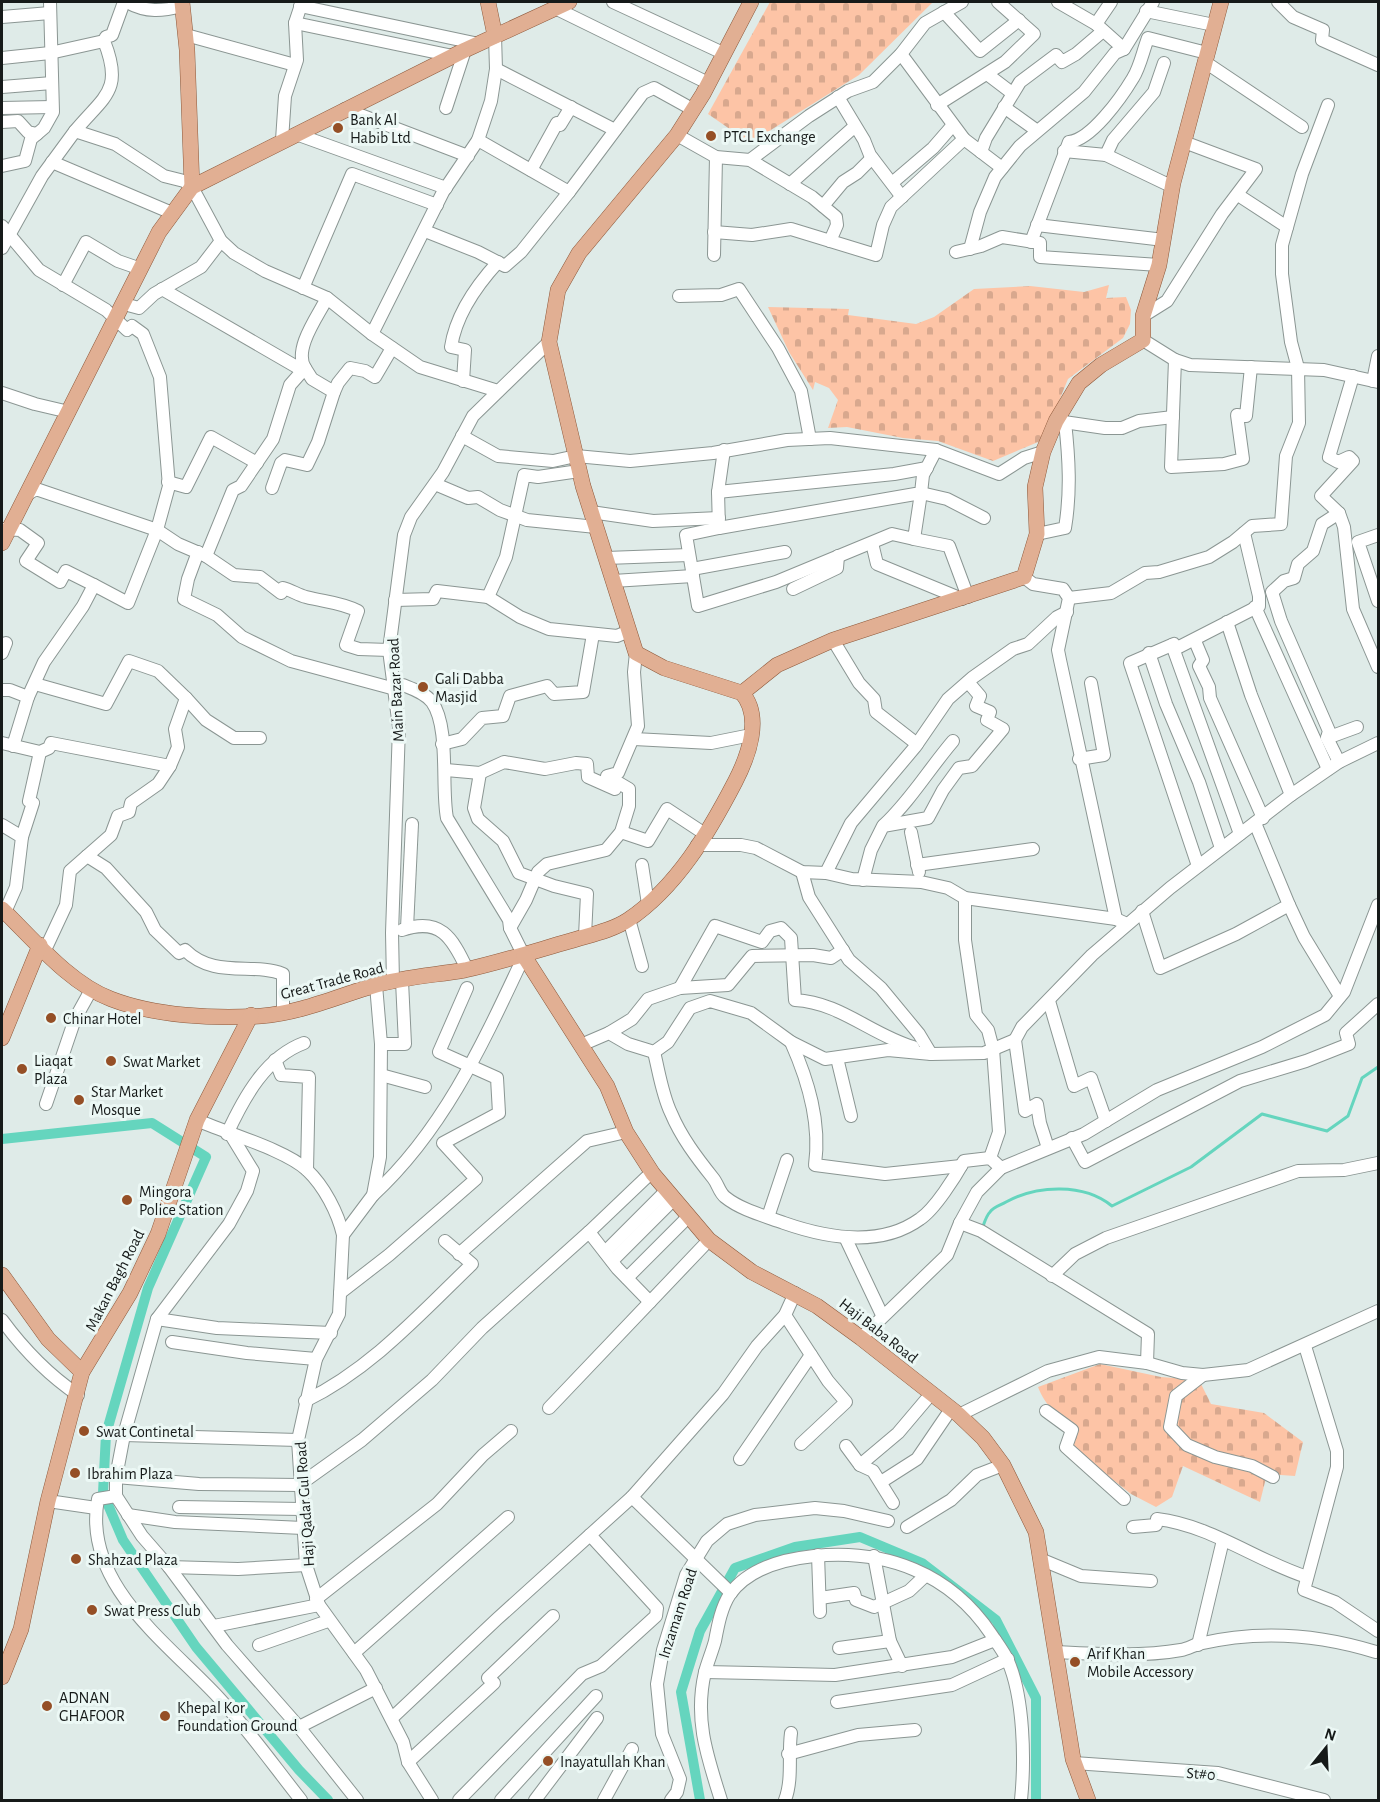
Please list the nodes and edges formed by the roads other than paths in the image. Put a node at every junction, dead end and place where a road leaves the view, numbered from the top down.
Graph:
1 (125, 2) edge
2 (488, 2) edge
3 (613, 2) edge
4 (748, 2) edge
5 (962, 2) edge
6 (998, 2) edge
7 (1058, 2) edge
8 (1111, 2) edge
9 (1221, 2) edge
10 (1278, 2) edge
11 (183, 4) edge
12 (301, 4) edge
13 (562, 5) edge
14 (1076, 6) edge
15 (1149, 6) edge
16 (50, 7) edge
17 (944, 12) junction
18 (2, 17) edge
19 (1019, 20) junction
20 (295, 23) junction
21 (1214, 25) junction
22 (1100, 28) junction
23 (186, 35) junction
24 (495, 36) junction
25 (104, 41) junction
26 (1124, 49) junction
27 (466, 50) junction
28 (50, 53) junction
29 (723, 53) junction
30 (901, 54) junction
31 (1206, 57) junction
32 (2, 58) edge
33 (1164, 63) dead end
34 (1378, 64) edge
35 (296, 65) junction
36 (496, 69) junction
37 (987, 74) junction
38 (52, 83) junction
39 (708, 83) junction
40 (2, 87) edge
41 (1012, 93) junction
42 (838, 97) junction
43 (937, 105) junction
44 (1328, 105) dead end
45 (52, 107) junction
46 (571, 107) junction
47 (1004, 107) junction
48 (2, 108) edge
49 (446, 108) dead end
50 (345, 109) junction
51 (692, 109) junction
52 (2, 122) edge
53 (953, 125) junction
54 (854, 127) junction
55 (1302, 127) dead end
56 (615, 130) junction
57 (1036, 130) junction
58 (75, 131) junction
59 (37, 134) junction
60 (677, 135) junction
61 (289, 137) junction
62 (478, 140) junction
63 (964, 140) junction
64 (1184, 142) junction
65 (1064, 151) junction
66 (981, 152) junction
67 (1106, 155) junction
68 (468, 156) junction
69 (716, 157) junction
70 (872, 158) junction
71 (750, 160) junction
72 (52, 162) junction
73 (2, 166) edge
74 (1002, 168) junction
75 (531, 170) junction
76 (892, 183) junction
77 (790, 184) junction
78 (192, 187) junction
79 (1173, 187) junction
80 (446, 188) junction
81 (569, 192) junction
82 (1238, 195) junction
83 (902, 197) junction
84 (437, 205) junction
85 (823, 206) junction
86 (172, 213) junction
87 (1037, 225) junction
88 (1287, 226) junction
89 (5, 231) edge
90 (424, 231) junction
91 (714, 232) junction
92 (1164, 240) junction
93 (221, 241) junction
94 (830, 241) junction
95 (1031, 242) junction
96 (2, 248) edge
97 (970, 249) junction
98 (956, 252) dead end
99 (714, 255) dead end
100 (498, 262) junction
101 (1159, 265) junction
102 (141, 269) junction
103 (63, 285) junction
104 (303, 288) junction
105 (162, 289) junction
106 (679, 296) dead end
107 (327, 298) junction
108 (124, 304) junction
109 (1143, 316) junction
110 (115, 320) junction
111 (372, 334) junction
112 (1143, 340) junction
113 (549, 342) junction
114 (392, 348) junction
115 (1378, 356) edge
116 (1175, 360) junction
117 (1251, 367) junction
118 (1298, 368) junction
119 (303, 369) junction
120 (1353, 376) junction
121 (463, 381) junction
122 (1376, 382) edge
123 (498, 391) junction
124 (334, 392) junction
125 (2, 393) edge
126 (69, 412) junction
127 (1173, 417) junction
128 (1061, 421) junction
129 (462, 436) junction
130 (810, 439) junction
131 (724, 450) junction
132 (936, 450) junction
133 (1043, 452) junction
134 (257, 463) junction
135 (578, 463) junction
136 (927, 468) junction
137 (168, 482) junction
138 (435, 484) junction
139 (272, 488) dead end
140 (718, 492) junction
141 (921, 493) junction
142 (23, 498) junction
143 (1339, 513) junction
144 (515, 516) junction
145 (984, 518) dead end
146 (594, 519) junction
147 (719, 523) junction
148 (157, 530) junction
149 (1244, 533) junction
150 (4, 534) edge
151 (1036, 534) junction
152 (1378, 535) edge
153 (914, 539) junction
154 (872, 543) junction
155 (785, 552) dead end
156 (202, 554) junction
157 (689, 555) junction
158 (838, 556) junction
159 (606, 558) junction
160 (692, 573) junction
161 (1024, 577) junction
162 (613, 581) junction
163 (94, 585) junction
164 (793, 589) dead end
165 (488, 597) junction
166 (965, 598) junction
167 (1069, 598) junction
168 (395, 600) junction
169 (1378, 601) edge
170 (1255, 607) junction
171 (1067, 612) junction
172 (1227, 622) junction
173 (629, 631) junction
174 (592, 634) junction
175 (833, 640) junction
176 (1195, 641) junction
177 (1172, 645) junction
178 (389, 650) junction
179 (636, 653) junction
180 (1149, 654) junction
181 (1378, 667) edge
182 (968, 682) junction
183 (1091, 683) dead end
184 (35, 684) junction
185 (395, 689) junction
186 (2, 690) edge
187 (742, 693) junction
188 (28, 697) junction
189 (186, 698) junction
190 (1357, 727) dead end
191 (751, 735) junction
192 (260, 738) dead end
193 (1327, 738) junction
194 (634, 739) junction
195 (953, 741) dead end
196 (1378, 743) edge
197 (7, 744) edge
198 (442, 744) junction
199 (917, 744) junction
200 (40, 752) junction
201 (1079, 759) junction
202 (170, 766) junction
203 (1334, 766) junction
204 (446, 770) junction
205 (480, 773) junction
206 (629, 789) junction
207 (1291, 795) junction
208 (1259, 821) junction
209 (412, 824) dead end
210 (2, 825) edge
211 (883, 826) junction
212 (621, 832) junction
213 (911, 832) dead end
214 (1240, 834) junction
215 (22, 837) junction
216 (701, 840) junction
217 (1221, 848) junction
218 (1033, 849) dead end
219 (87, 856) junction
220 (642, 865) dead end
221 (918, 865) junction
222 (1197, 866) junction
223 (802, 872) junction
224 (826, 873) junction
225 (533, 879) junction
226 (863, 880) junction
227 (921, 882) junction
228 (965, 898) junction
229 (648, 904) junction
230 (1289, 905) junction
231 (1378, 905) edge
232 (3, 910) edge
233 (1142, 911) junction
234 (628, 919) junction
235 (1121, 922) junction
236 (407, 928) junction
237 (510, 928) junction
238 (392, 933) junction
239 (585, 936) junction
240 (42, 948) junction
241 (843, 950) junction
242 (790, 955) junction
243 (524, 956) junction
244 (642, 966) dead end
245 (467, 969) junction
246 (398, 982) junction
247 (376, 985) junction
248 (467, 988) dead end
249 (680, 988) junction
250 (91, 990) junction
251 (1340, 996) junction
252 (1049, 1001) junction
253 (1378, 1004) edge
254 (283, 1011) junction
255 (251, 1016) junction
256 (609, 1033) junction
257 (2, 1038) edge
258 (1015, 1040) junction
259 (791, 1042) junction
260 (304, 1043) dead end
261 (381, 1044) junction
262 (581, 1046) junction
263 (993, 1049) junction
264 (654, 1052) junction
265 (931, 1054) junction
266 (837, 1058) junction
267 (275, 1060) junction
268 (470, 1065) junction
269 (381, 1076) junction
270 (425, 1087) dead end
271 (46, 1104) dead end
272 (851, 1116) dead end
273 (1106, 1121) junction
274 (194, 1126) junction
275 (626, 1132) junction
276 (229, 1134) junction
277 (1072, 1138) junction
278 (1048, 1148) junction
279 (990, 1158) junction
280 (787, 1160) dead end
281 (1378, 1163) edge
282 (961, 1166) junction
283 (1002, 1168) junction
284 (307, 1170) junction
285 (652, 1172) junction
286 (373, 1195) junction
287 (670, 1195) junction
288 (688, 1217) junction
289 (768, 1217) junction
290 (960, 1223) junction
291 (589, 1232) junction
292 (343, 1235) junction
293 (845, 1237) junction
294 (709, 1240) junction
295 (445, 1241) dead end
296 (459, 1254) junction
297 (608, 1257) junction
298 (2, 1275) edge
299 (1052, 1276) junction
300 (627, 1278) junction
301 (340, 1293) junction
302 (795, 1293) junction
303 (650, 1302) junction
304 (1378, 1311) edge
305 (785, 1315) junction
306 (882, 1315) junction
307 (157, 1319) junction
308 (2, 1320) edge
309 (331, 1333) junction
310 (861, 1338) junction
311 (172, 1342) dead end
312 (1305, 1346) junction
313 (811, 1355) junction
314 (316, 1359) junction
315 (1147, 1363) junction
316 (82, 1372) junction
317 (1203, 1375) junction
318 (931, 1394) junction
319 (79, 1395) junction
320 (305, 1401) junction
321 (549, 1408) dead end
322 (1046, 1411) dead end
323 (955, 1412) junction
324 (511, 1431) dead end
325 (124, 1435) junction
326 (298, 1440) junction
327 (801, 1444) dead end
328 (846, 1446) dead end
329 (740, 1459) dead end
330 (860, 1465) junction
331 (1003, 1465) junction
332 (116, 1477) junction
333 (1273, 1477) dead end
334 (881, 1482) junction
335 (299, 1485) junction
336 (115, 1496) junction
337 (632, 1497) junction
338 (1124, 1499) dead end
339 (49, 1502) junction
340 (98, 1503) junction
341 (893, 1503) dead end
342 (179, 1507) dead end
343 (302, 1509) junction
344 (128, 1515) junction
345 (508, 1517) dead end
346 (888, 1521) dead end
347 (907, 1527) dead end
348 (1133, 1527) dead end
349 (303, 1528) junction
350 (590, 1535) junction
351 (1223, 1540) junction
352 (818, 1556) junction
353 (874, 1556) junction
354 (696, 1558) junction
355 (1040, 1559) junction
356 (306, 1565) junction
357 (170, 1567) junction
358 (925, 1576) junction
359 (1307, 1578) junction
360 (1151, 1581) dead end
361 (731, 1593) junction
362 (820, 1598) junction
363 (317, 1602) junction
364 (881, 1603) junction
365 (820, 1612) dead end
366 (553, 1616) dead end
367 (328, 1621) junction
368 (214, 1626) junction
369 (1378, 1631) edge
370 (995, 1640) junction
371 (890, 1641) junction
372 (1198, 1644) junction
373 (259, 1645) dead end
374 (839, 1648) dead end
375 (1056, 1652) junction
376 (1376, 1652) dead end
377 (354, 1653) junction
378 (1008, 1659) junction
379 (902, 1666) junction
380 (705, 1672) junction
381 (2, 1677) edge
382 (2, 1684) edge
383 (376, 1688) junction
384 (596, 1695) dead end
385 (837, 1702) dead end
386 (392, 1718) junction
387 (597, 1718) dead end
388 (299, 1727) junction
389 (915, 1730) dead end
390 (791, 1733) dead end
391 (632, 1749) dead end
392 (788, 1754) junction
393 (408, 1762) junction
394 (1074, 1763) junction
395 (301, 1800) edge
396 (357, 1800) edge
397 (432, 1800) edge
398 (459, 1800) edge
399 (501, 1800) edge
400 (535, 1800) edge
401 (604, 1800) edge
402 (671, 1800) edge
403 (721, 1800) edge
404 (785, 1800) edge
405 (1021, 1800) edge
406 (1088, 1800) edge
407 (1324, 1800) edge

1 - 11 street
1 - 25 street
2 - 24 main road
3 - 29 street
4 - 29 main road
5 - 17 street
6 - 19 street
7 - 14 street
8 - 22 street
9 - 21 main road
10 - 34 street
11 - 23 main road
12 - 20 street
12 - 27 street
13 - 24 main road
13 - 39 street
14 - 22 street
15 - 21 street
15 - 26 street
16 - 18 street
16 - 28 street
17 - 19 street
17 - 30 street
19 - 37 street
20 - 27 street
20 - 35 street
21 - 31 main road
22 - 26 street
22 - 41 street
23 - 35 street
23 - 78 main road
24 - 27 main road
24 - 36 street
25 - 28 street
25 - 58 street
26 - 57 street
27 - 49 street
27 - 50 main road
28 - 32 street
28 - 38 street
29 - 39 main road
30 - 42 street
30 - 43 street
31 - 55 street
31 - 64 main road
31 - 65 street
33 - 67 street
35 - 61 street
36 - 46 street
36 - 62 street
37 - 41 street
37 - 43 street
38 - 40 street
38 - 45 street
39 - 51 main road
41 - 47 street
42 - 54 street
42 - 71 street
43 - 53 street
44 - 88 street
45 - 48 street
45 - 59 street
46 - 56 street
46 - 75 street
47 - 57 street
47 - 66 street
50 - 61 main road
50 - 68 street
51 - 56 street
51 - 60 main road
52 - 59 street
53 - 63 street
53 - 76 street
54 - 70 street
54 - 77 street
56 - 81 street
57 - 74 street
58 - 72 street
58 - 78 street
59 - 73 street
60 - 69 street
60 - 113 main road
61 - 78 main road
61 - 80 street
62 - 68 street
62 - 75 street
63 - 66 street
63 - 83 street
64 - 79 main road
64 - 82 street
65 - 67 street
65 - 87 street
66 - 74 street
67 - 79 street
68 - 80 street
69 - 71 street
69 - 91 street
70 - 76 street
70 - 85 street
71 - 77 street
72 - 86 street
72 - 89 street
74 - 97 street
75 - 81 street
76 - 83 street
77 - 85 street
78 - 86 main road
78 - 93 street
79 - 92 main road
80 - 84 street
81 - 100 street
82 - 88 street
82 - 109 street
83 - 94 street
84 - 90 street
84 - 104 street
85 - 94 street
86 - 102 main road
87 - 92 street
87 - 95 street
88 - 118 street
89 - 96 street
89 - 103 street
90 - 100 street
90 - 111 street
91 - 94 street
91 - 99 street
92 - 101 main road
93 - 104 street
93 - 105 street
95 - 97 street
95 - 101 street
97 - 98 street
100 - 121 street
101 - 109 main road
102 - 103 street
102 - 108 main road
103 - 110 street
104 - 107 street
105 - 108 street
105 - 119 street
106 - 130 street
107 - 111 street
107 - 119 street
108 - 110 main road
109 - 112 main road
110 - 126 main road
110 - 137 street
111 - 114 street
112 - 116 street
112 - 128 main road
113 - 123 street, Main Bazar Road
113 - 135 main road
114 - 121 street
114 - 124 street
115 - 122 street
116 - 117 street
116 - 127 street
117 - 118 street
117 - 127 street
118 - 120 street
118 - 149 street
119 - 124 street
119 - 134 street
120 - 122 street
120 - 143 street
121 - 123 street
123 - 129 street, Main Bazar Road
124 - 139 street
125 - 126 street
126 - 142 main road
127 - 128 street
128 - 133 main road
128 - 151 street
129 - 135 street
129 - 138 street, Main Bazar Road
130 - 131 street
130 - 132 street
131 - 135 street
131 - 140 street
132 - 133 street
132 - 136 street
133 - 151 main road
134 - 137 street
134 - 156 street
135 - 144 street
135 - 146 main road
136 - 140 street
136 - 141 street
137 - 148 street
138 - 144 street
138 - 168 street, Main Bazar Road
140 - 147 street
141 - 145 street
141 - 147 street
141 - 153 street
142 - 148 street
142 - 150 main road
143 - 181 street
143 - 193 street
144 - 146 street
144 - 165 street
146 - 147 street
146 - 159 main road
147 - 157 street
148 - 156 street
148 - 163 street
149 - 167 street
149 - 170 street
150 - 163 street
151 - 161 main road
152 - 169 street
153 - 154 street
153 - 166 street
154 - 158 street
154 - 166 street
155 - 160 street
156 - 178 street
156 - 185 street
157 - 159 street
157 - 160 street
158 - 160 street
158 - 164 street
159 - 162 main road
160 - 162 street
161 - 166 main road
161 - 167 street
162 - 173 main road
163 - 184 street
165 - 168 street
165 - 174 street
166 - 175 main road
167 - 171 street
168 - 178 street, Main Bazar Road
170 - 172 street
170 - 203 street
171 - 182 street
171 - 201 street
172 - 176 street
172 - 207 street
173 - 174 street
173 - 179 main road
174 - 198 street
175 - 187 main road
175 - 199 street
176 - 177 street
176 - 208 street
177 - 180 street
177 - 214 street
178 - 185 street, Main Bazar Road
179 - 187 main road
179 - 194 street
180 - 217 street
180 - 222 street
182 - 199 street
182 - 211 street
183 - 201 street
184 - 188 street
184 - 189 street
185 - 198 street
185 - 238 street, Main Bazar Road
186 - 188 street
187 - 191 main road, Great Trade Road
188 - 197 street
189 - 192 street
189 - 202 street
190 - 193 street
191 - 194 street
191 - 216 main road, Great Trade Road
193 - 203 street
194 - 206 street
195 - 211 street
196 - 203 street
197 - 200 street
198 - 204 street
199 - 224 street
200 - 202 street
200 - 215 street
201 - 235 street
202 - 219 street
203 - 207 street
204 - 205 street
204 - 237 street
205 - 206 street
205 - 225 street
206 - 212 street
207 - 208 street
208 - 214 street
208 - 230 street
209 - 236 street
210 - 215 street
211 - 226 street
212 - 216 street
212 - 225 street
213 - 221 street
214 - 217 street
215 - 232 street
216 - 223 street
216 - 229 main road, Great Trade Road
217 - 222 street
218 - 221 street
219 - 240 street
219 - 254 street
220 - 229 street
221 - 227 street
222 - 233 street
223 - 224 street
223 - 241 street
224 - 226 street
225 - 237 street
225 - 239 street
226 - 227 street
227 - 228 street
228 - 235 street
228 - 263 street
229 - 234 main road, Great Trade Road
230 - 233 street
230 - 251 street
231 - 251 street
232 - 240 main road, Great Trade Road
233 - 235 street
234 - 239 main road, Great Trade Road
234 - 244 street
235 - 252 street
236 - 238 street
236 - 245 street
237 - 243 street
238 - 246 street, Main Bazar Road
239 - 243 main road, Great Trade Road
240 - 250 main road, Great Trade Road
240 - 257 main road
241 - 242 street
241 - 265 street
242 - 249 street
242 - 249 street
242 - 265 street
243 - 245 main road, Great Trade Road
243 - 262 main road, Haji Baba Road
243 - 268 street
245 - 246 main road, Great Trade Road
246 - 247 main road, Great Trade Road
246 - 261 street, Main Bazar Road
247 - 254 main road, Great Trade Road
247 - 261 street
248 - 268 street
249 - 256 street
250 - 255 main road, Great Trade Road
250 - 271 street
251 - 273 street
252 - 258 street
252 - 273 street
253 - 277 street
254 - 255 main road, Great Trade Road
255 - 274 main road, Makan Bagh Road
256 - 262 street
256 - 264 street
258 - 263 street
258 - 278 street
259 - 264 street
259 - 266 street
259 - 282 street
260 - 267 street
261 - 269 street
262 - 275 main road, Haji Baba Road
263 - 265 street
263 - 279 street
264 - 289 street
265 - 266 street
266 - 272 street
267 - 276 street
267 - 284 street
268 - 286 street
268 - 301 street
269 - 270 street
269 - 286 street
273 - 277 street
274 - 276 street, Haji Qadar Gul Road
274 - 316 main road, Makan Bagh Road
275 - 285 main road, Haji Baba Road
275 - 296 street
276 - 284 street, Haji Qadar Gul Road
276 - 307 street
277 - 278 street
278 - 283 street
279 - 282 street
279 - 283 street
280 - 289 street
281 - 299 street
282 - 293 street
283 - 290 street
284 - 292 street, Haji Qadar Gul Road
285 - 287 main road, Haji Baba Road
285 - 291 street
286 - 292 street
287 - 288 main road, Haji Baba Road
287 - 297 street
288 - 294 main road, Haji Baba Road
288 - 300 street
289 - 293 street
290 - 299 street
290 - 306 street
291 - 297 street
291 - 335 street
292 - 301 street, Haji Qadar Gul Road
293 - 306 street
294 - 302 main road, Haji Baba Road
294 - 303 street
295 - 296 street
296 - 320 street
297 - 300 street
298 - 316 main road
299 - 315 street
300 - 303 street
301 - 309 street, Haji Qadar Gul Road
302 - 305 street
302 - 310 main road, Haji Baba Road
303 - 321 street
304 - 312 street
305 - 313 street
305 - 337 street
306 - 310 street
307 - 309 street
307 - 325 street
308 - 319 street
309 - 314 street, Haji Qadar Gul Road
310 - 318 main road, Haji Baba Road
311 - 314 street
312 - 317 street
312 - 359 street
313 - 327 street
313 - 329 street
314 - 320 street, Haji Qadar Gul Road
315 - 317 street
315 - 323 street
316 - 319 main road, Makan Bagh Road
317 - 333 street
318 - 323 main road, Haji Baba Road
318 - 330 street
319 - 339 main road, Makan Bagh Road
320 - 326 street, Haji Qadar Gul Road
322 - 338 street
323 - 331 main road, Haji Baba Road
323 - 334 street
324 - 363 street
325 - 326 street
325 - 332 street
326 - 335 street, Haji Qadar Gul Road
328 - 330 street
330 - 334 street
331 - 347 street
331 - 355 main road, Haji Baba Road
332 - 335 street
332 - 336 street
334 - 341 street
335 - 343 street, Haji Qadar Gul Road
336 - 340 street
336 - 344 street
337 - 350 street
337 - 354 street
339 - 340 street
339 - 381 main road
339 - 382 main road
340 - 395 street
342 - 343 street
343 - 349 street, Haji Qadar Gul Road
344 - 349 street
344 - 357 street
345 - 377 street
346 - 354 street, Inzamam Road
348 - 351 street
349 - 356 street, Haji Qadar Gul Road
350 - 386 street
350 - 398 street
351 - 359 street
351 - 372 street
352 - 353 street
352 - 361 street
352 - 362 street
353 - 358 street
353 - 364 street
354 - 361 street
354 - 402 street, Inzamam Road
355 - 360 street
355 - 375 main road, Haji Baba Road
356 - 357 street
356 - 363 street, Haji Qadar Gul Road
357 - 368 street
358 - 364 street
358 - 370 street
359 - 369 street
361 - 380 street
362 - 364 street
362 - 365 street
363 - 367 street, Haji Qadar Gul Road
363 - 368 street
364 - 371 street
366 - 393 street
367 - 373 street
367 - 377 street, Haji Qadar Gul Road
368 - 388 street
370 - 378 street
370 - 379 street
371 - 374 street
371 - 379 street
372 - 375 street
372 - 376 street
375 - 394 main road, Haji Baba Road
377 - 383 street, Haji Qadar Gul Road
378 - 385 street
378 - 405 street
379 - 380 street
380 - 403 street
383 - 386 street, Haji Qadar Gul Road
383 - 388 street
384 - 399 street
386 - 393 street, Haji Qadar Gul Road
387 - 400 street
388 - 396 street
389 - 392 street
390 - 392 street
391 - 401 street
392 - 404 street
393 - 397 street, Haji Qadar Gul Road
394 - 406 main road, Haji Baba Road
394 - 407 street, St#0

